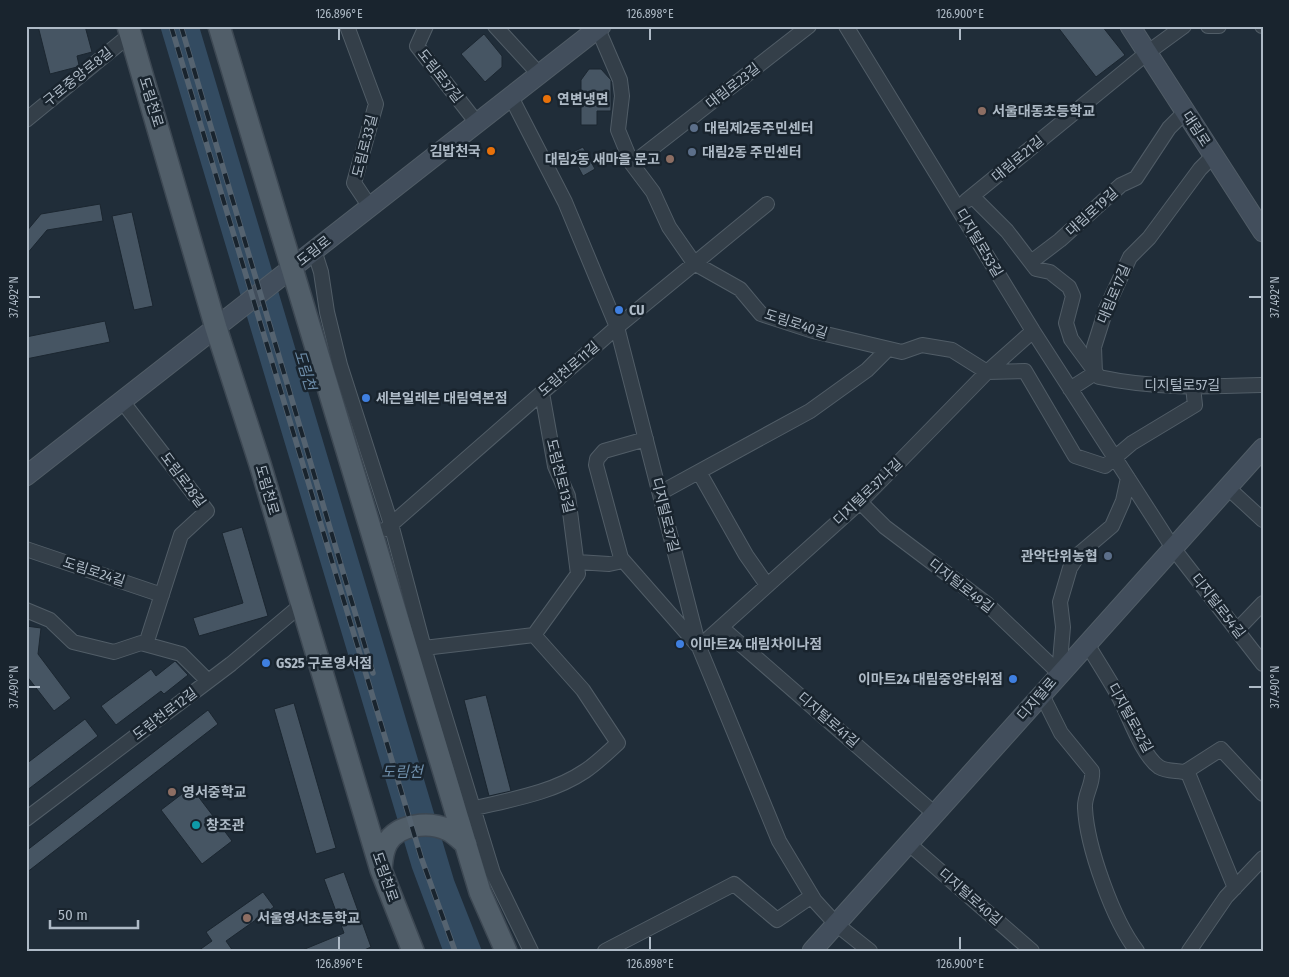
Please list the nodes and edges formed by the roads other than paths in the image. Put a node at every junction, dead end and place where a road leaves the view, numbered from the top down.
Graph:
1 (219, 26) edge
2 (347, 26) edge
3 (426, 26) edge
4 (495, 26) edge
5 (809, 26) edge
6 (846, 26) edge
7 (1130, 26) edge
8 (1184, 26) edge
9 (1208, 26) edge
10 (1219, 26) edge
11 (600, 27) edge
12 (129, 30) edge
13 (1147, 53) junction
14 (539, 74) junction
15 (511, 97) junction
16 (1185, 112) junction
17 (26, 120) edge
18 (477, 123) junction
19 (1213, 156) junction
20 (632, 164) junction
21 (972, 196) junction
22 (767, 204) dead end
23 (370, 207) junction
24 (957, 207) junction
25 (1260, 222) edge
26 (314, 250) junction
27 (1030, 262) junction
28 (694, 263) junction
29 (286, 273) junction
30 (220, 325) junction
31 (617, 327) junction
32 (1033, 331) junction
33 (888, 349) junction
34 (987, 372) junction
35 (1095, 373) junction
36 (1263, 385) edge
37 (1192, 387) junction
38 (1070, 389) junction
39 (542, 393) junction
40 (122, 401) junction
41 (646, 439) junction
42 (1263, 448) edge
43 (1115, 458) junction
44 (699, 472) junction
45 (26, 476) edge
46 (1128, 478) junction
47 (1227, 488) junction
48 (660, 493) junction
49 (860, 502) junction
50 (1263, 520) edge
51 (391, 524) junction
52 (373, 538) junction
53 (1174, 548) junction
54 (26, 549) edge
55 (623, 561) junction
56 (577, 562) junction
57 (767, 586) junction
58 (162, 595) junction
59 (1263, 603) edge
60 (301, 605) junction
61 (26, 610) edge
62 (722, 626) junction
63 (1237, 630) junction
64 (534, 635) junction
65 (146, 644) junction
66 (1088, 644) junction
67 (699, 647) junction
68 (424, 648) junction
69 (1263, 664) edge
70 (1059, 673) junction
71 (208, 682) junction
72 (1042, 695) junction
73 (1185, 772) junction
74 (1263, 794) edge
75 (466, 811) junction
76 (935, 814) junction
77 (26, 819) edge
78 (462, 841) junction
79 (908, 843) junction
80 (1263, 858) edge
81 (382, 863) junction
82 (1235, 888) junction
83 (812, 896) junction
84 (836, 924) junction
85 (606, 950) edge
86 (413, 951) edge
87 (506, 951) edge
88 (531, 951) edge
89 (812, 951) edge
90 (870, 951) edge
91 (1032, 951) edge
92 (1137, 951) edge
93 (1189, 951) edge

1 - 29 main road
2 - 23 street, 도림로33길
3 - 18 street, 도림로37길
4 - 14 street
5 - 20 street, 대림로23길
6 - 24 street, 디지털로53길
7 - 13 street, 대림로
8 - 13 street, 대림로21길
9 - 10 street
11 - 14 street, 도림로
11 - 20 street, 도림로40길
12 - 17 street, 구로중앙로8길
12 - 30 main road, 도림천로
13 - 16 street, 대림로
13 - 21 street, 대림로21길
14 - 15 street, 도림로
15 - 18 street, 도림로
15 - 31 street, 디지털로37길
16 - 19 street, 대림로
16 - 27 street, 대림로19길
18 - 23 street, 도림로
19 - 25 street, 대림로
19 - 35 street, 대림로17길
20 - 28 street, 도림로40길
21 - 24 street, 대림로21길
21 - 27 street
22 - 28 street, 도림천로11길
23 - 26 street, 도림로
24 - 32 street, 디지털로53길
26 - 29 street, 도림로
26 - 51 street
27 - 35 street
28 - 31 street, 도림천로11길
28 - 33 street, 도림로40길
29 - 30 street, 도림로
29 - 52 main road
30 - 40 street, 도림로
30 - 60 main road, 도림천로
31 - 39 street, 도림천로11길
31 - 41 street, 디지털로37길
32 - 34 street, 디지털로37나길
32 - 38 street, 디지털로53길
33 - 34 street, 도림로40길
33 - 44 street
34 - 43 street
34 - 49 street, 디지털로37나길
35 - 37 street, 디지털로57길
35 - 38 street
36 - 37 street, 디지털로57길
37 - 43 street
38 - 43 street, 디지털로53길
39 - 51 street, 도림천로11길
39 - 56 street, 도림천로13길
40 - 45 street, 도림로
40 - 58 street, 도림로28길
41 - 48 street, 디지털로37길
41 - 55 street
42 - 47 street, 디지털로
43 - 46 street, 디지털로53길
44 - 48 street
44 - 57 street
46 - 53 street, 디지털로53길
46 - 70 street
47 - 50 street
47 - 53 street, 디지털로
48 - 67 street, 디지털로37길
49 - 57 street, 디지털로37나길
49 - 70 street, 디지털로49길
51 - 52 street, 도림천로11길
51 - 68 street
52 - 75 main road
53 - 63 street, 디지털로54길
53 - 66 street, 디지털로
54 - 58 street, 도림로24길
55 - 56 street
55 - 67 street
56 - 64 street, 도림천로13길
57 - 62 street, 디지털로37나길
58 - 65 street, 도림로28길
59 - 63 street
60 - 71 street, 도림천로12길
60 - 81 main road, 도림천로
61 - 65 street
62 - 67 street, 디지털로37나길
62 - 76 street, 디지털로41길
63 - 69 street, 디지털로54길
64 - 68 street
64 - 75 street
65 - 71 street
66 - 70 street, 디지털로
66 - 73 street, 디지털로52길
67 - 83 street, 디지털로37길
68 - 75 street
70 - 72 street, 디지털로
71 - 77 street, 도림천로12길
72 - 76 street, 디지털로
72 - 92 street
73 - 74 street
73 - 82 street
75 - 78 main road
75 - 88 street
76 - 79 street, 디지털로
78 - 81 main road
78 - 87 main road
79 - 84 street, 디지털로
79 - 91 street, 디지털로40길
80 - 82 street
81 - 86 main road, 도림천로
82 - 93 street
83 - 84 street, 디지털로37길
83 - 85 street
84 - 89 street, 디지털로
84 - 90 street, 디지털로37길

